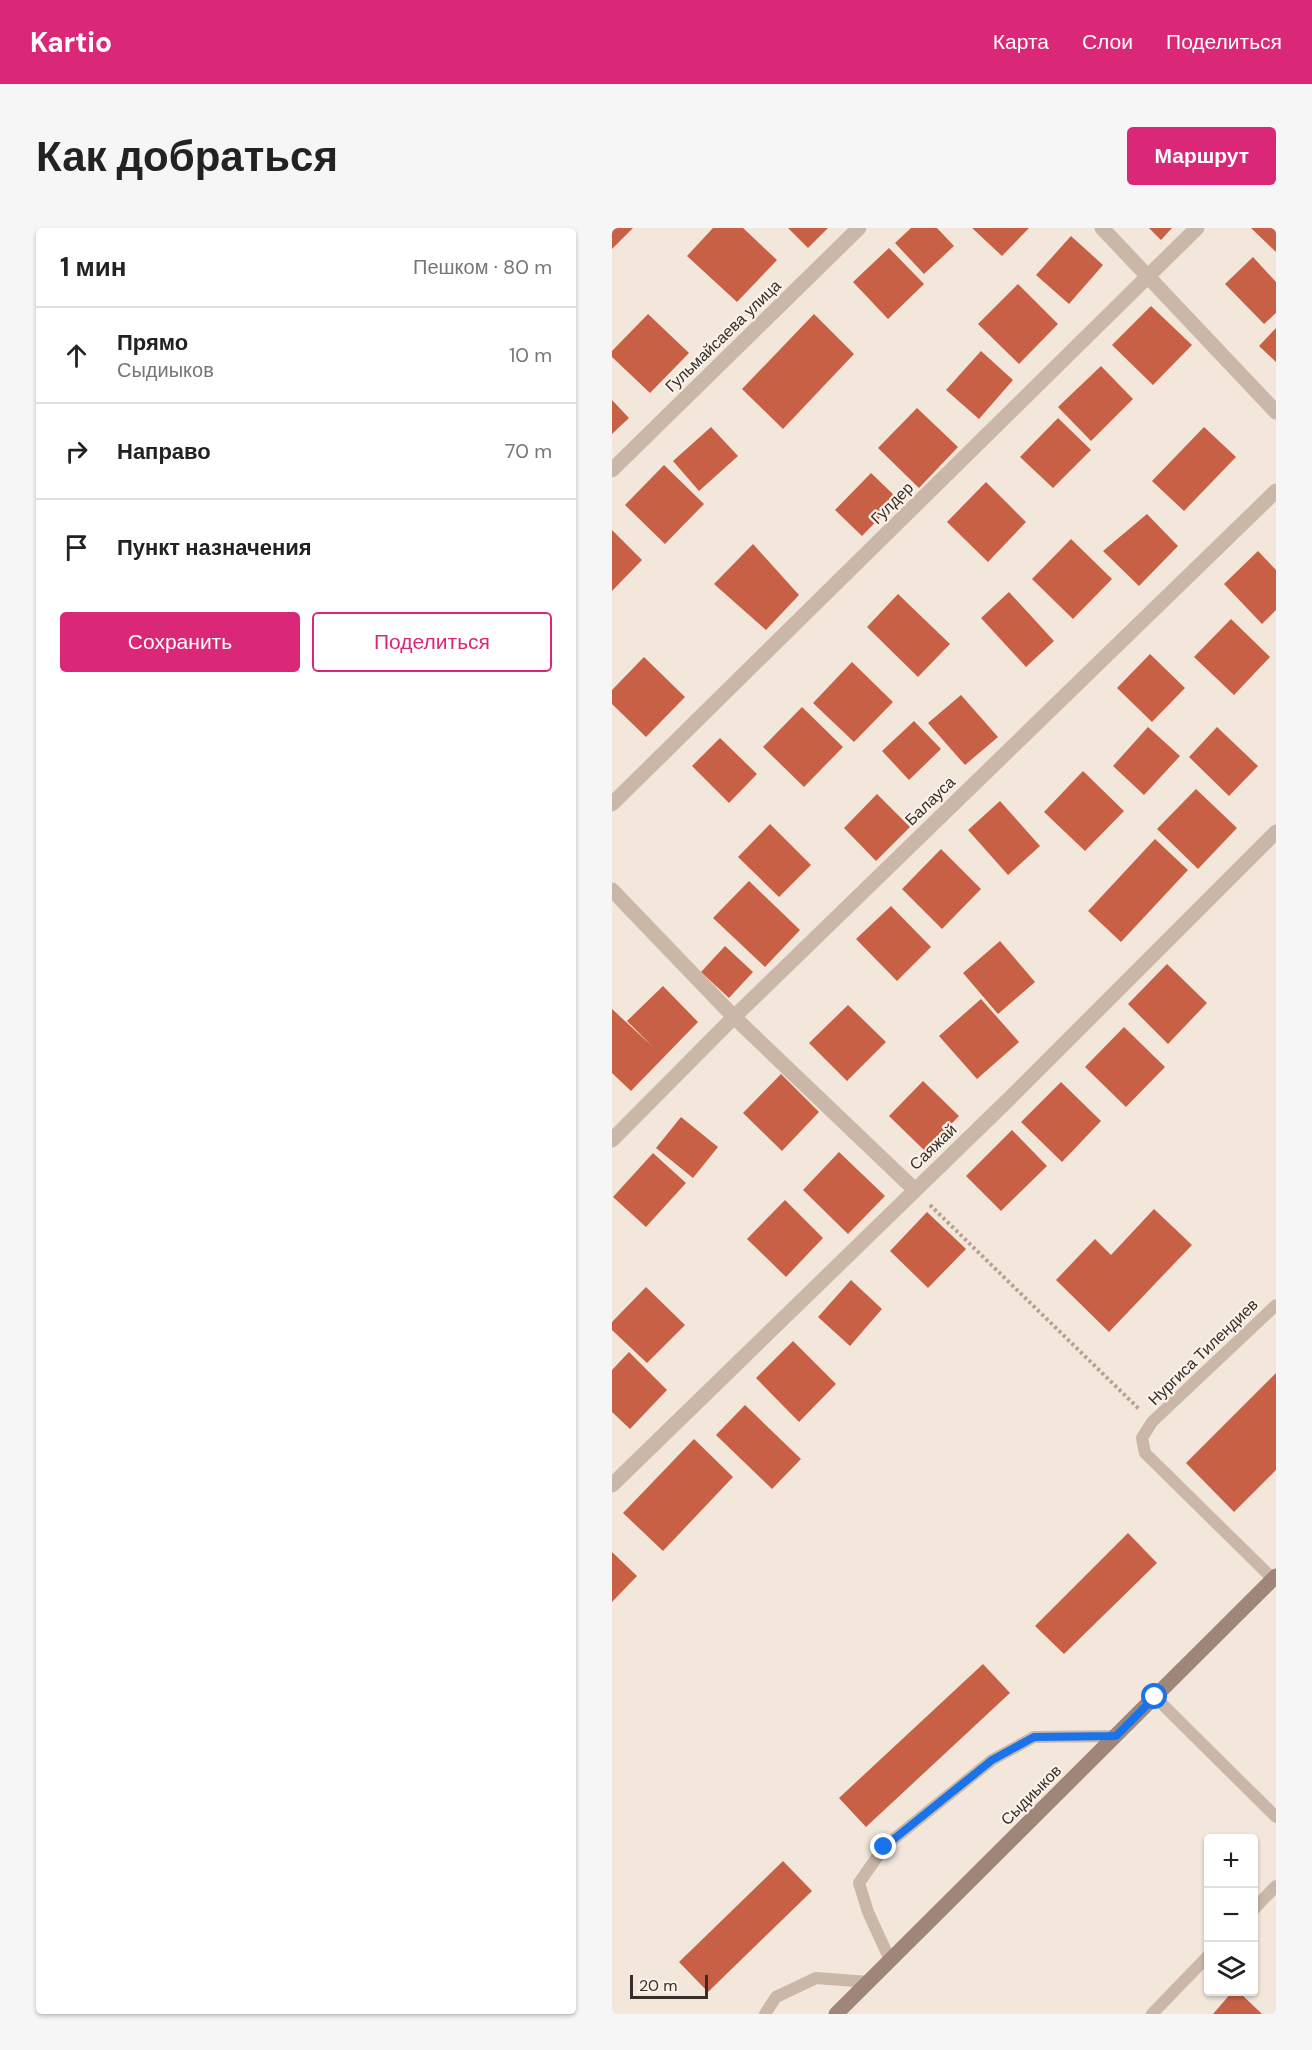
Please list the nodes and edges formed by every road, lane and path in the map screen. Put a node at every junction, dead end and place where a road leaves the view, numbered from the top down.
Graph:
1 (859, 228) edge
2 (1102, 228) edge
3 (1197, 228) edge
4 (1149, 275) junction
5 (1276, 412) edge
6 (612, 470) edge
7 (1276, 491) edge
8 (612, 804) edge
9 (1276, 832) edge
10 (612, 890) edge
11 (734, 1017) junction
12 (612, 1140) edge
13 (915, 1190) junction
14 (1276, 1306) edge
15 (1152, 1422) junction
16 (612, 1485) edge
17 (1274, 1577) edge
18 (1155, 1697) junction
19 (1116, 1736) junction
20 (1276, 1817) edge
21 (1276, 1886) edge
22 (1258, 1905) edge
23 (890, 1960) junction
24 (1204, 1961) edge
25 (868, 1982) junction
26 (765, 2014) edge
27 (836, 2014) edge
28 (1152, 2014) edge

1 - 6 street, Гульмайсаева улица
2 - 4 street
3 - 4 street, Гулдер
4 - 5 street
4 - 8 street, Гулдер
7 - 11 street, Балауса
9 - 13 street, Саяжай
10 - 11 street
11 - 12 street, Балауса
11 - 13 street
13 - 15 path
13 - 16 street, Саяжай
14 - 15 lane, Нургиса Тилендиев
15 - 17 lane
17 - 18 street, Сыдиыков
18 - 19 street, Сыдиыков
18 - 20 lane
19 - 23 street, Сыдиыков
19 - 23 lane
21 - 22 lane
23 - 25 street, Сыдиыков
24 - 28 lane
25 - 26 lane
25 - 27 street, Сыдиыков

